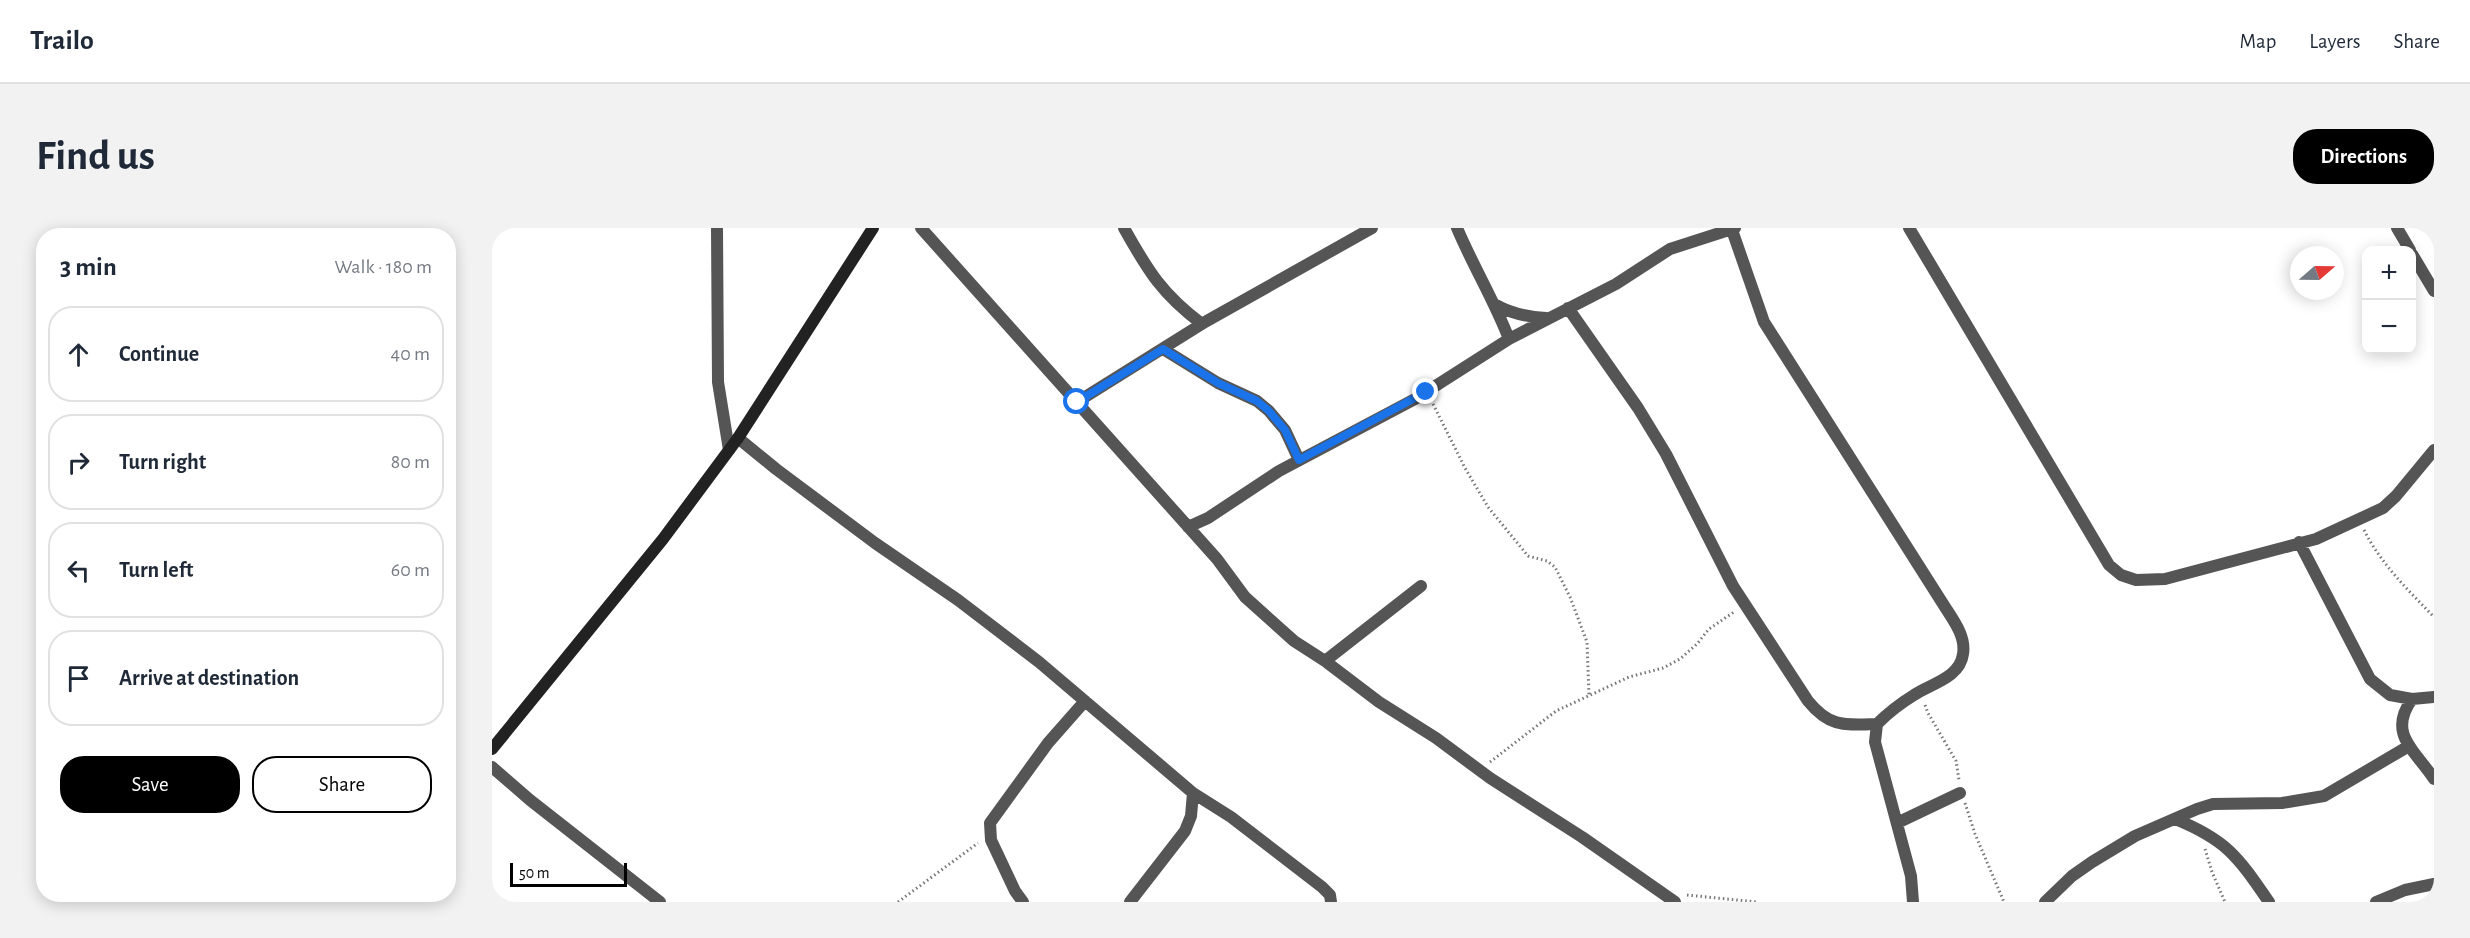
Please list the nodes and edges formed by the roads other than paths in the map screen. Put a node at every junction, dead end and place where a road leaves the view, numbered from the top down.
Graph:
1 (717, 228) edge
2 (873, 228) edge
3 (921, 228) edge
4 (1124, 228) edge
5 (1372, 228) edge
6 (1457, 228) edge
7 (1909, 228) edge
8 (2397, 228) edge
9 (1733, 229) edge
10 (2407, 246) edge
11 (2416, 262) edge
12 (2434, 291) edge
13 (1496, 305) junction
14 (1568, 308) junction
15 (1548, 318) junction
16 (1202, 324) junction
17 (1509, 339) junction
18 (1163, 349) junction
19 (1077, 402) junction
20 (738, 438) junction
21 (729, 450) junction
22 (2434, 450) edge
23 (1299, 460) junction
24 (1188, 527) junction
25 (2299, 542) junction
26 (1420, 586) dead end
27 (1325, 661) junction
28 (2434, 697) edge
29 (2412, 699) junction
30 (1085, 700) junction
31 (1877, 724) junction
32 (2409, 746) junction
33 (492, 749) edge
34 (492, 767) edge
35 (2434, 779) edge
36 (1960, 792) dead end
37 (1193, 793) junction
38 (2175, 819) junction
39 (1897, 823) junction
40 (2434, 884) edge
41 (1671, 899) edge
42 (660, 902) edge
43 (1023, 902) edge
44 (1130, 902) edge
45 (1331, 902) edge
46 (1913, 902) edge
47 (2045, 902) edge
48 (2269, 902) edge
49 (2376, 902) edge

1 - 21 street
2 - 20 street
3 - 19 street
4 - 16 street
5 - 16 street
6 - 13 street
7 - 25 street
8 - 10 street
9 - 14 street
9 - 31 street
11 - 12 street
13 - 15 street
13 - 17 street
14 - 15 street
14 - 31 street
15 - 17 street
16 - 18 street
17 - 23 street
18 - 19 street
18 - 23 street
19 - 24 street
20 - 21 street
20 - 30 street
21 - 33 street
22 - 25 street
23 - 24 street
24 - 27 street
25 - 29 street
26 - 27 street
27 - 41 street
28 - 29 street
29 - 32 street
30 - 37 street
30 - 43 street
31 - 39 street
32 - 35 street
32 - 38 street
34 - 42 street
36 - 39 street
37 - 44 street
37 - 45 street
38 - 47 street
38 - 48 street
39 - 46 street
40 - 49 street

